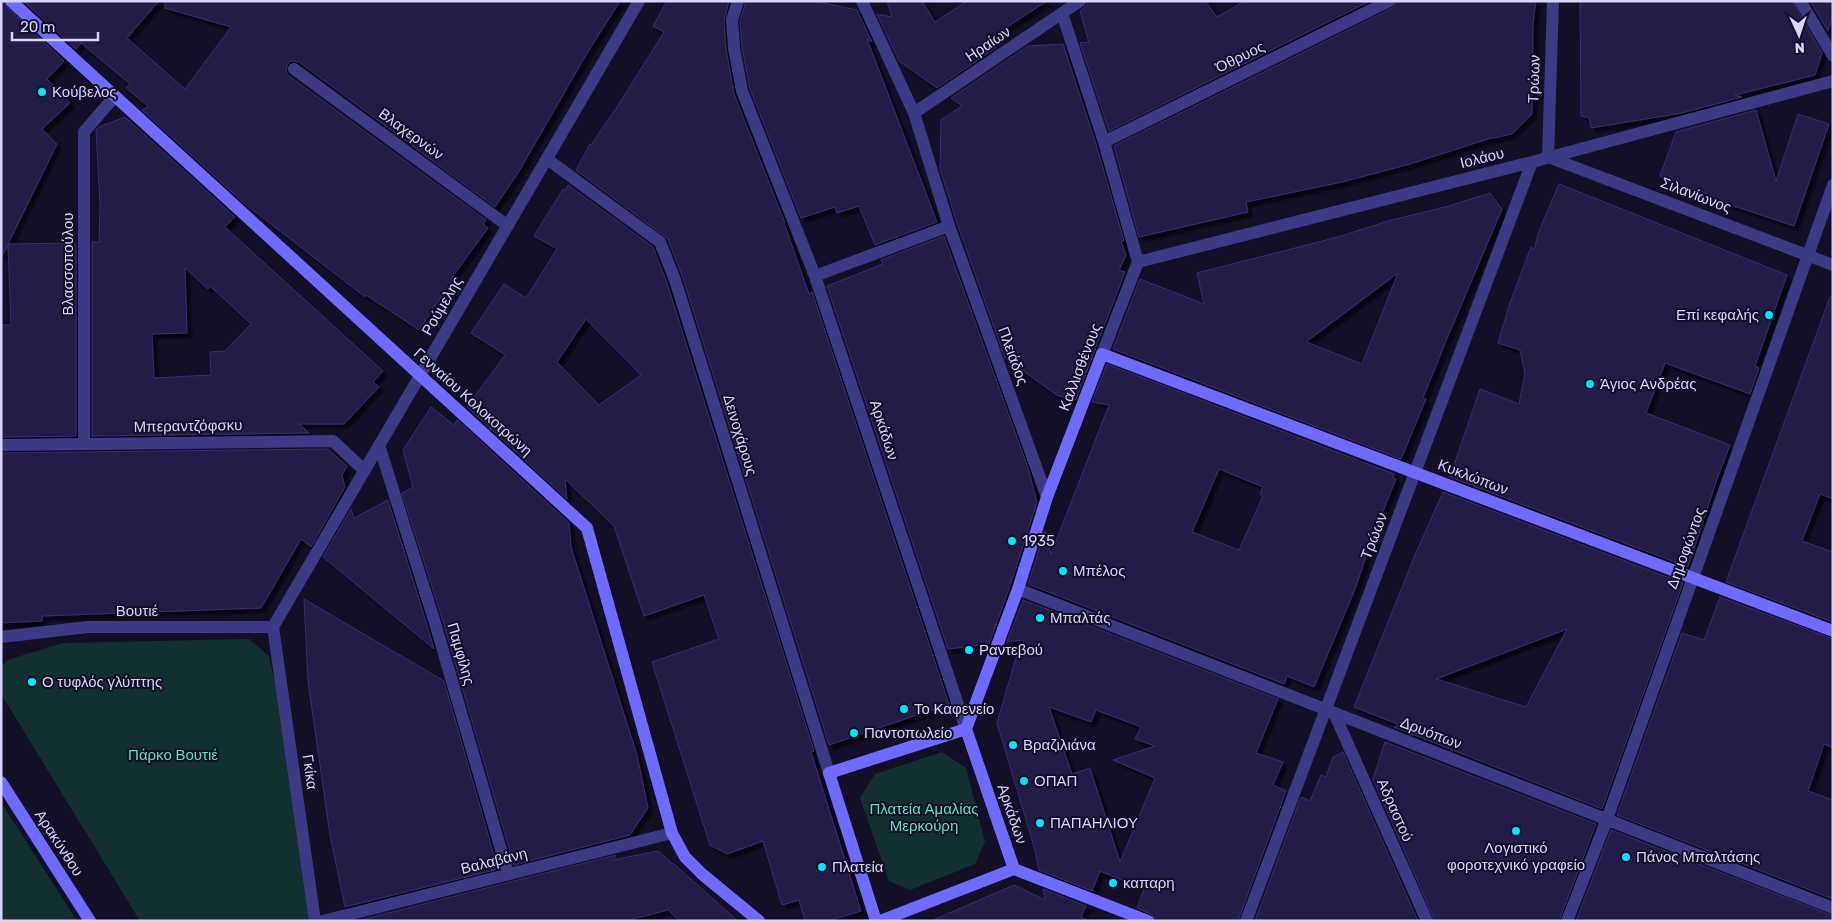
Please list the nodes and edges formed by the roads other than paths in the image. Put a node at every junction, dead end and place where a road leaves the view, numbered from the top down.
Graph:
1 (11, 1) edge
2 (639, 1) edge
3 (738, 1) edge
4 (862, 1) edge
5 (1080, 1) edge
6 (1389, 1) edge
7 (1553, 1) edge
8 (1800, 1) edge
9 (1062, 13) junction
10 (1833, 56) edge
11 (294, 69) dead end
12 (1833, 81) edge
13 (115, 96) junction
14 (914, 113) junction
15 (1104, 142) junction
16 (1548, 157) junction
17 (547, 159) junction
18 (1532, 162) junction
19 (1833, 184) edge
20 (508, 226) junction
21 (949, 226) junction
22 (1808, 255) junction
23 (1138, 262) junction
24 (1833, 265) edge
25 (815, 276) junction
26 (1102, 354) junction
27 (420, 376) junction
28 (84, 444) junction
29 (1, 445) edge
30 (379, 445) junction
31 (364, 470) junction
32 (1415, 472) junction
33 (1047, 497) junction
34 (1693, 578) junction
35 (1018, 589) junction
36 (273, 627) junction
37 (1833, 631) edge
38 (1, 637) edge
39 (1330, 711) junction
40 (966, 729) junction
41 (829, 773) junction
42 (1, 782) edge
43 (1607, 819) junction
44 (672, 833) junction
45 (1014, 869) junction
46 (508, 874) junction
47 (1833, 908) edge
48 (90, 921) edge
49 (315, 921) edge
50 (323, 921) edge
51 (759, 921) edge
52 (876, 921) edge
53 (880, 921) edge
54 (1148, 921) edge
55 (1246, 921) edge
56 (1427, 921) edge
57 (1568, 921) edge

1 - 13 street, Γενναίου Κολοκοτρώνη
2 - 17 street, Ρούμελης
3 - 25 street, Αρκάδων
4 - 14 street, Πλειάδος
5 - 9 street, Ηραίων
6 - 15 street, Όθρυος
7 - 16 street, Τρώων
8 - 10 street
9 - 14 street, Ηραίων
9 - 15 street
11 - 20 street, Βλαχερνών
12 - 16 street, Ιολάου
13 - 27 street, Γενναίου Κολοκοτρώνη
13 - 28 street, Βλασσοπούλου
14 - 21 street, Πλειάδος
15 - 23 street
16 - 18 street, Ιολάου
16 - 22 street, Σιλανίωνος
17 - 20 street, Ρούμελης
17 - 41 street, Δεινοχάρους
18 - 23 street, Ιολάου
18 - 32 street, Τρώων
19 - 22 street, Δημοφώντος
20 - 27 street, Ρούμελης
21 - 25 street
21 - 33 street, Πλειάδος
22 - 24 street, Σιλανίωνος
22 - 34 street, Δημοφώντος
23 - 26 street, Καλλισθένους
25 - 40 street, Αρκάδων
26 - 32 street, Κυκλώπων
26 - 33 street, Καλλισθένους
27 - 30 street, Ρούμελης
27 - 44 street, Γενναίου Κολοκοτρώνη
28 - 29 street, Μπεραντζόφσκυ
28 - 31 street, Μπεραντζόφσκυ
30 - 31 street, Ρούμελης
30 - 46 street, Παμφίλης
31 - 36 street, Ρούμελης
32 - 34 street, Κυκλώπων
32 - 39 street, Τρώων
33 - 35 street, Καλλισθένους
34 - 37 street, Κυκλώπων
34 - 43 street, Δημοφώντος
35 - 39 street, Δρυόπων
35 - 40 street, Καλλισθένους
36 - 38 street, Βουτιέ
36 - 49 street, Γκίκα
39 - 43 street, Δρυόπων
39 - 55 street, Τρώων
39 - 56 street, Αδραστού
40 - 41 street
40 - 45 street, Αρκάδων
41 - 52 street
42 - 48 street, Αρακύνθου
43 - 47 street, Δρυόπων
43 - 57 street, Δημοφώντος
44 - 46 street, Βαλαβάνη
44 - 51 street, Γενναίου Κολοκοτρώνη
45 - 53 street
45 - 54 street
46 - 50 street, Βαλαβάνη

